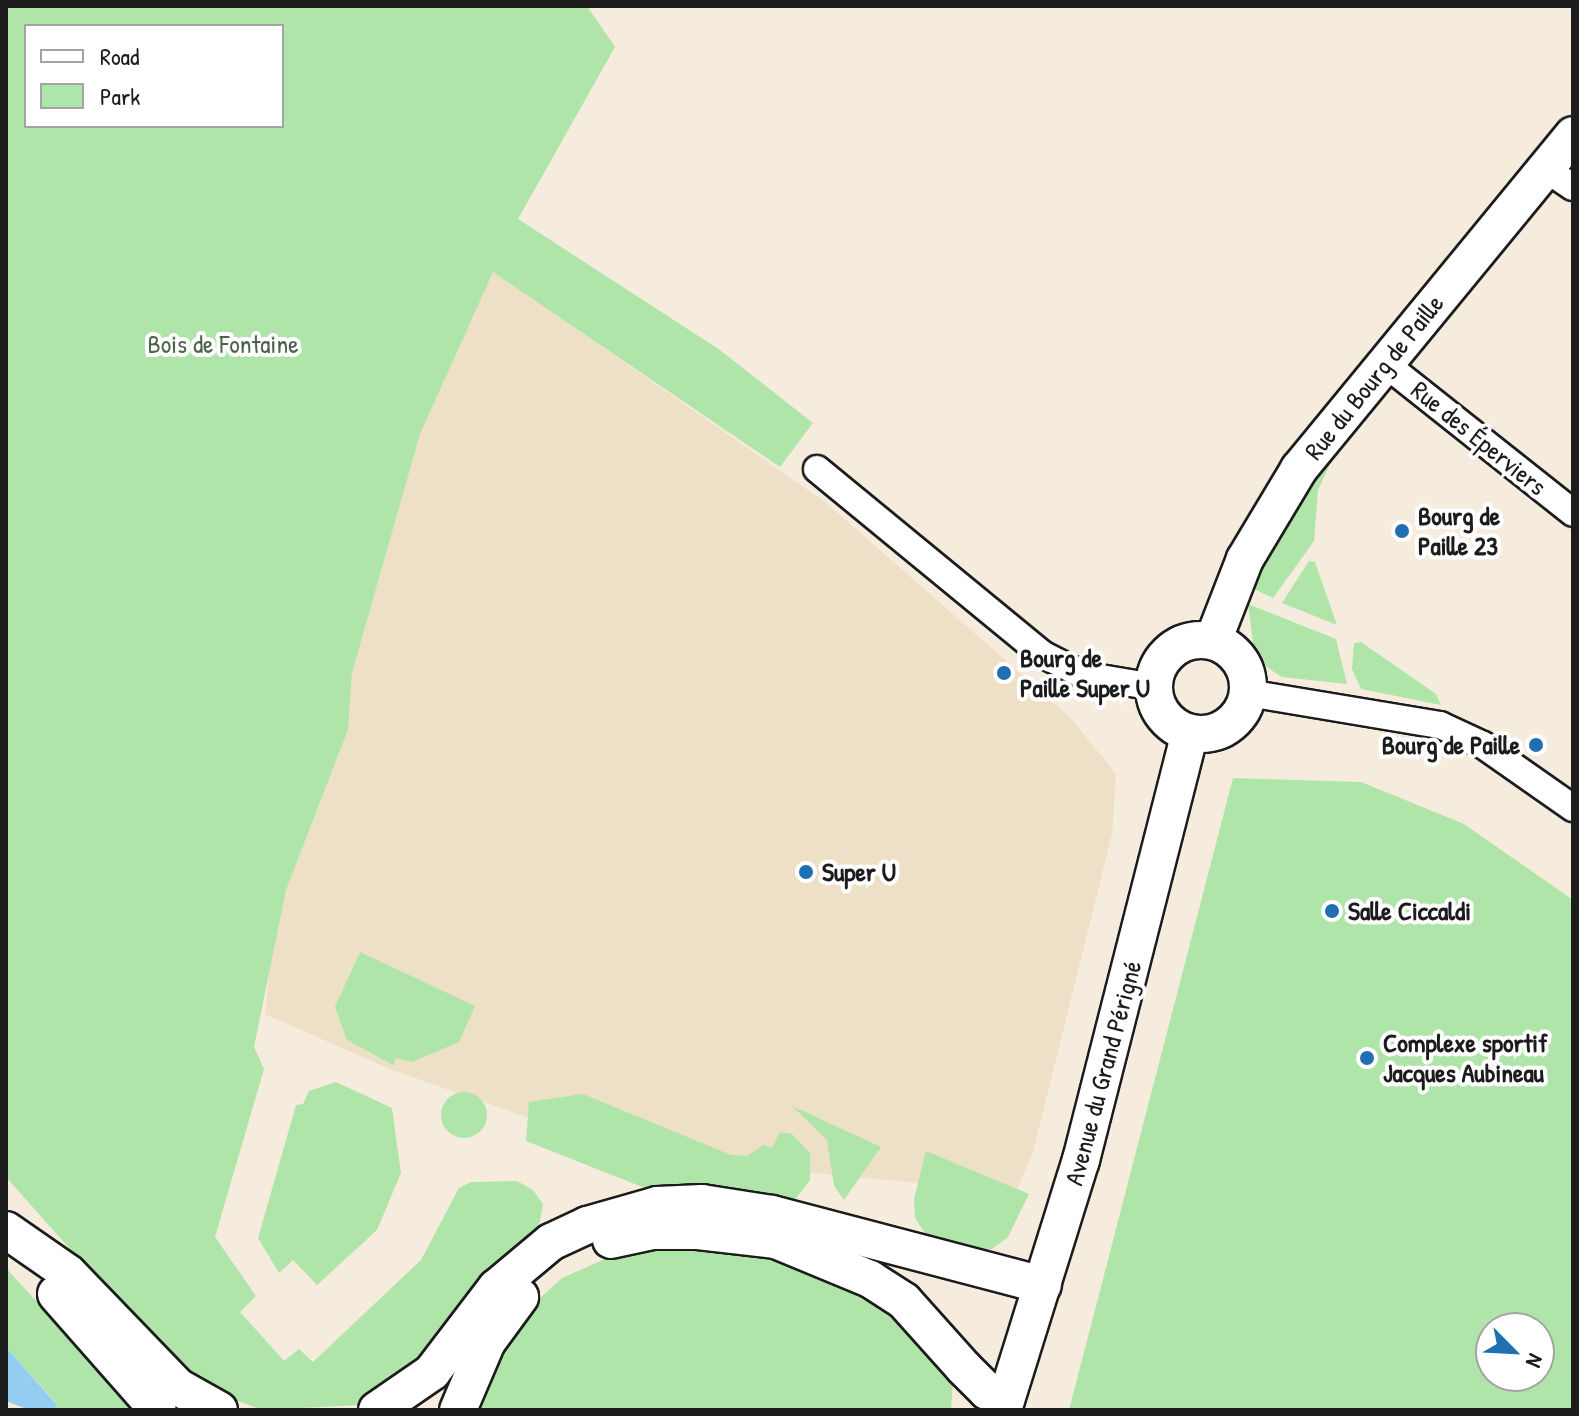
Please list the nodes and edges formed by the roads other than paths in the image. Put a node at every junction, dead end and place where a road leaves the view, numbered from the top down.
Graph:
1 (1573, 135) edge
2 (1559, 178) edge
3 (1384, 363) junction
4 (817, 469) dead end
5 (1573, 513) edge
6 (1213, 641) junction
7 (1154, 687) junction
8 (1248, 693) junction
9 (1190, 733) junction
10 (1573, 808) edge
11 (6, 1230) edge
12 (6, 1236) edge
13 (1043, 1285) junction
14 (1005, 1405) edge
15 (158, 1410) edge
16 (219, 1410) edge
17 (377, 1410) edge
18 (458, 1410) edge

1 - 2 street, Rue du Bourg de Paille
2 - 3 street, Rue du Bourg de Paille
3 - 5 street, Rue des Éperviers
3 - 6 street, Rue du Bourg de Paille
4 - 7 street
6 - 7 street
6 - 8 street
7 - 9 street
8 - 9 street
8 - 10 street
9 - 13 street, Avenue du Grand Périgné
11 - 16 street
12 - 15 street
13 - 14 street, Avenue du Grand Périgné
13 - 17 street
14 - 18 street

